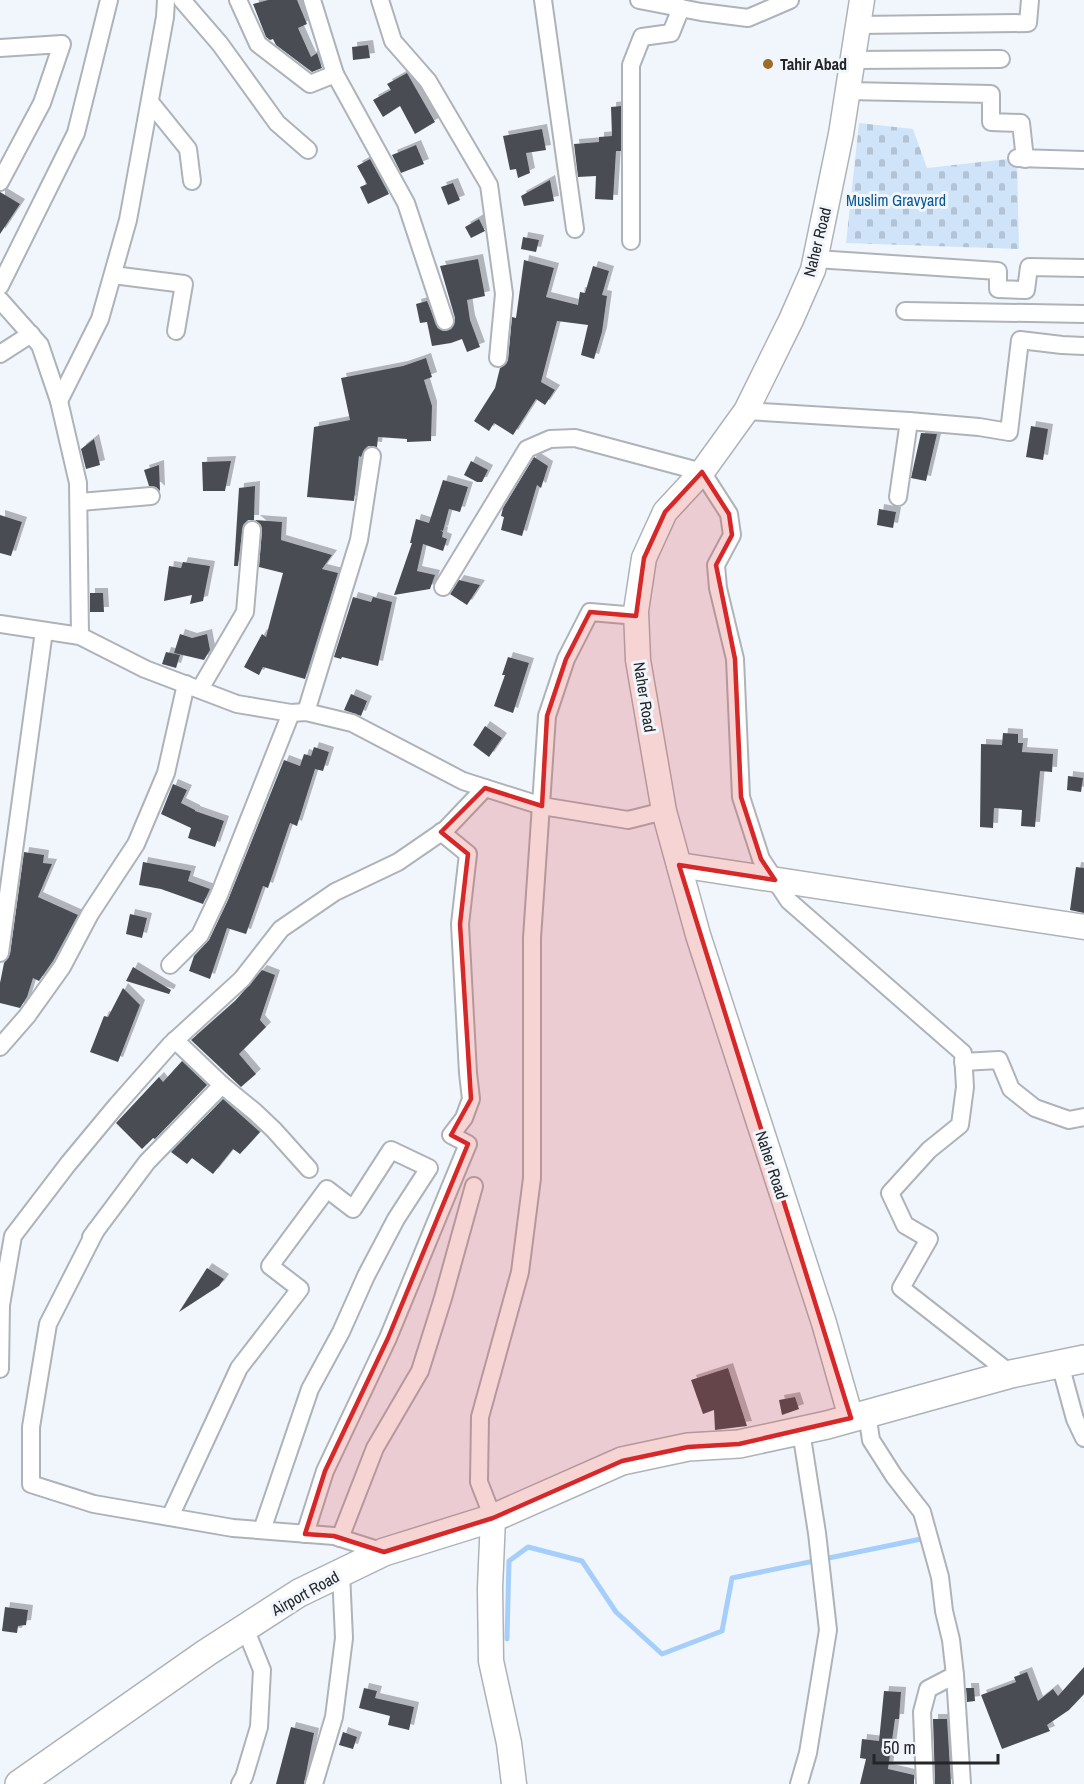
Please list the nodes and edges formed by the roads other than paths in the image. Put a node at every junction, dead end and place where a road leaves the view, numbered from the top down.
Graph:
1 (109, 0) edge
2 (166, 0) edge
3 (182, 0) edge
4 (238, 0) edge
5 (312, 0) edge
6 (380, 0) edge
7 (543, 0) edge
8 (639, 0) edge
9 (790, 0) edge
10 (862, 0) edge
11 (1030, 0) edge
12 (681, 8) junction
13 (858, 25) junction
14 (0, 48) edge
15 (1001, 59) dead end
16 (853, 60) junction
17 (335, 74) junction
18 (848, 91) junction
19 (150, 102) junction
20 (308, 150) dead end
21 (1084, 160) edge
22 (0, 182) edge
23 (192, 182) dead end
24 (575, 229) dead end
25 (631, 241) dead end
26 (816, 259) junction
27 (1084, 268) edge
28 (113, 275) junction
29 (0, 286) edge
30 (0, 300) edge
31 (905, 311) dead end
32 (1084, 314) edge
33 (445, 321) dead end
34 (176, 332) dead end
35 (31, 334) junction
36 (1084, 346) edge
37 (0, 354) edge
38 (498, 358) dead end
39 (59, 401) junction
40 (746, 411) junction
41 (909, 421) junction
42 (372, 456) dead end
43 (702, 472) junction
44 (151, 496) dead end
45 (898, 497) dead end
46 (80, 502) junction
47 (252, 530) dead end
48 (443, 587) dead end
49 (637, 616) junction
50 (0, 624) edge
51 (44, 631) junction
52 (80, 636) junction
53 (193, 687) junction
54 (298, 712) junction
55 (485, 788) junction
56 (542, 806) junction
57 (664, 811) junction
58 (441, 832) junction
59 (679, 865) junction
60 (775, 880) junction
61 (1084, 927) edge
62 (0, 953) edge
63 (170, 965) dead end
64 (175, 1040) junction
65 (0, 1047) edge
66 (963, 1062) junction
67 (222, 1086) junction
68 (1084, 1117) edge
69 (309, 1169) dead end
70 (474, 1186) dead end
71 (13, 1236) edge
72 (1072, 1362) edge
73 (0, 1369) edge
74 (1011, 1374) junction
75 (859, 1415) junction
76 (801, 1431) junction
77 (1084, 1438) edge
78 (170, 1517) junction
79 (492, 1518) junction
80 (262, 1530) junction
81 (305, 1534) junction
82 (340, 1538) junction
83 (384, 1552) junction
84 (340, 1573) junction
85 (245, 1628) junction
86 (955, 1675) junction
87 (30, 1781) edge
88 (240, 1784) edge
89 (314, 1784) edge
90 (514, 1784) edge
91 (799, 1784) edge
92 (924, 1784) edge
93 (962, 1784) edge

1 - 29 street
2 - 19 street
3 - 20 street
4 - 17 street
5 - 17 street
6 - 38 street
7 - 24 street
8 - 12 street
9 - 12 street
10 - 13 main road, Naher Road
11 - 13 street
12 - 25 street
13 - 16 main road, Naher Road
14 - 22 street
15 - 16 street
16 - 18 main road, Naher Road
17 - 33 street
18 - 21 street
18 - 26 main road, Naher Road
19 - 23 street
19 - 28 street
26 - 27 street
26 - 40 main road, Naher Road
28 - 34 street
28 - 39 street
30 - 35 street
31 - 32 street
35 - 37 street
35 - 39 street
36 - 41 street
39 - 46 street
40 - 41 street
40 - 43 main road, Naher Road
41 - 45 street
42 - 54 street
43 - 48 street
43 - 49 main road, Naher Road
43 - 60 street
44 - 46 street
46 - 52 street
47 - 53 street
49 - 56 street
49 - 57 main road, Naher Road
50 - 51 street
51 - 52 street
51 - 62 street
52 - 53 street
53 - 54 street
53 - 65 street
54 - 55 street
54 - 63 street
55 - 56 street
55 - 58 street
56 - 57 street
56 - 79 street
57 - 59 main road, Naher Road
58 - 64 street
58 - 81 street
59 - 60 main road
59 - 75 main road, Naher Road
60 - 61 main road
60 - 66 street
64 - 67 street
64 - 71 street
66 - 68 street
66 - 74 street
67 - 69 street
67 - 78 street
70 - 82 street
71 - 73 street
72 - 74 main road, Airport Road
72 - 77 street
74 - 75 main road, Airport Road
75 - 76 main road, Airport Road
75 - 86 street
76 - 79 main road, Airport Road
76 - 91 street
78 - 80 street
78 - 80 street
79 - 83 main road, Airport Road
79 - 90 main road
80 - 81 street
81 - 82 street
82 - 83 street
83 - 84 main road, Airport Road
84 - 85 main road, Airport Road
84 - 89 street
85 - 87 main road, Airport Road
85 - 88 street
86 - 92 street
86 - 93 street

